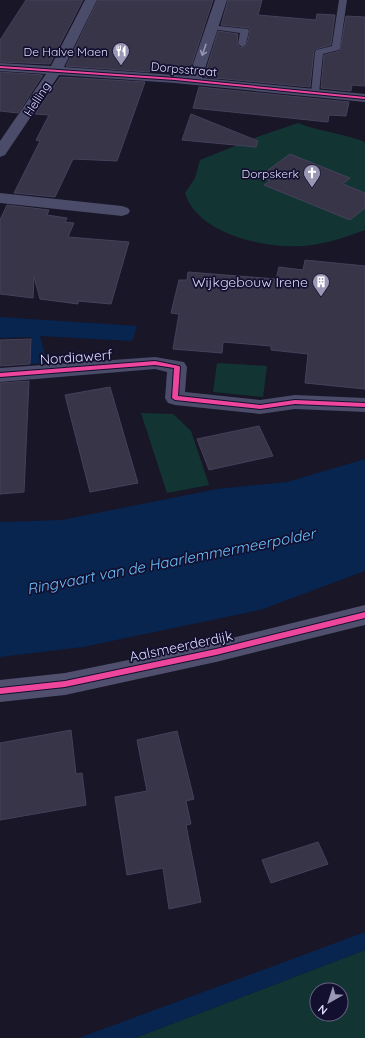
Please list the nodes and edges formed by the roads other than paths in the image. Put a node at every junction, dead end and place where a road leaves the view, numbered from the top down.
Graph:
1 (91, 0) edge
2 (221, 0) edge
3 (343, 0) edge
4 (212, 27) junction
5 (242, 44) dead end
6 (0, 67) edge
7 (55, 71) junction
8 (194, 81) junction
9 (315, 93) junction
10 (365, 98) edge
11 (0, 152) edge
12 (0, 198) edge
13 (122, 210) dead end
14 (0, 375) edge
15 (365, 405) edge
16 (365, 615) edge
17 (0, 691) edge

1 - 7 street, Helling
2 - 4 street
3 - 9 lane
4 - 5 lane
4 -> 8 street
6 - 7 street, Dorpsstraat
7 - 8 street, Dorpsstraat
7 - 11 street, Helling
8 - 9 street, Dorpsstraat
9 - 10 street, Dorpsstraat
12 - 13 street
14 - 15 street, Nordiawerf
16 - 17 street, Aalsmeerderdijk

